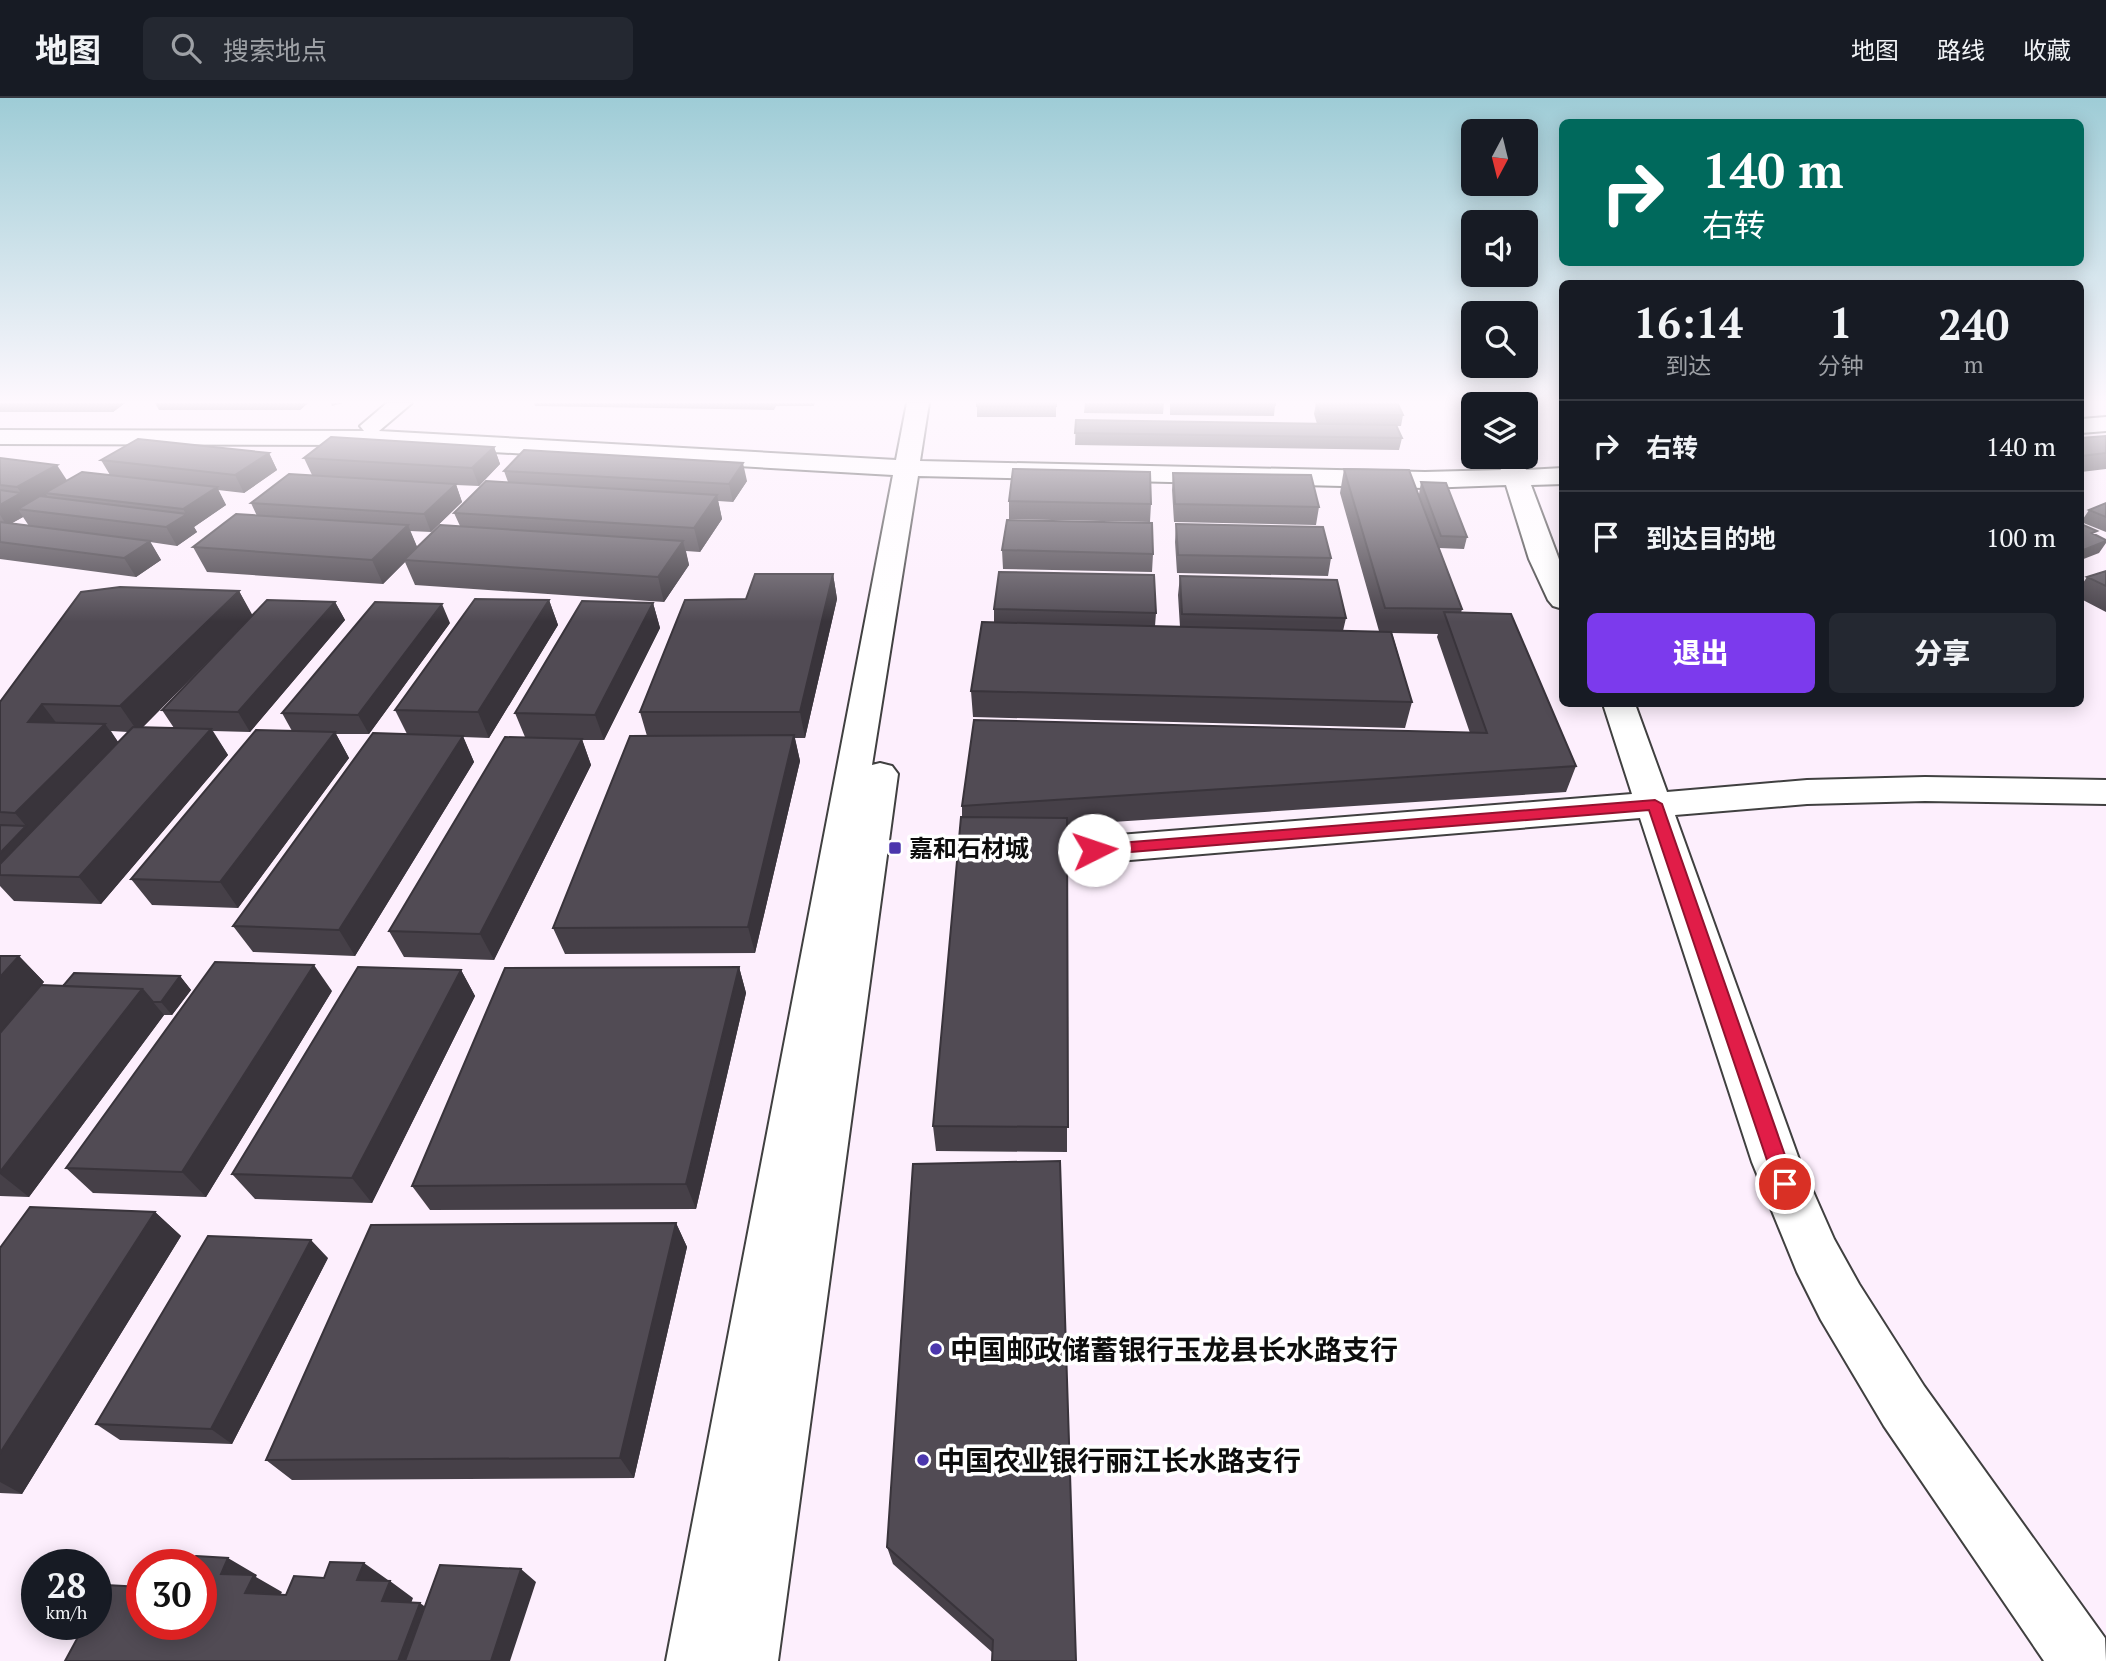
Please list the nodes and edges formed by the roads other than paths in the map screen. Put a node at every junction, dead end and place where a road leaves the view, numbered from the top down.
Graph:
1 (915, 476) edge
2 (915, 476) edge
3 (1297, 476) edge
4 (1417, 476) edge
5 (1516, 476) edge
6 (1559, 592) edge
7 (1620, 707) edge
8 (2106, 792) edge
9 (1655, 804) junction
10 (1094, 850) dead end
11 (698, 1661) edge
12 (746, 1661) edge
13 (2082, 1661) edge

1 - 11 street
2 - 12 street
3 - 4 street
5 - 6 street
7 - 9 street
8 - 9 street
9 - 10 street
9 - 13 street

